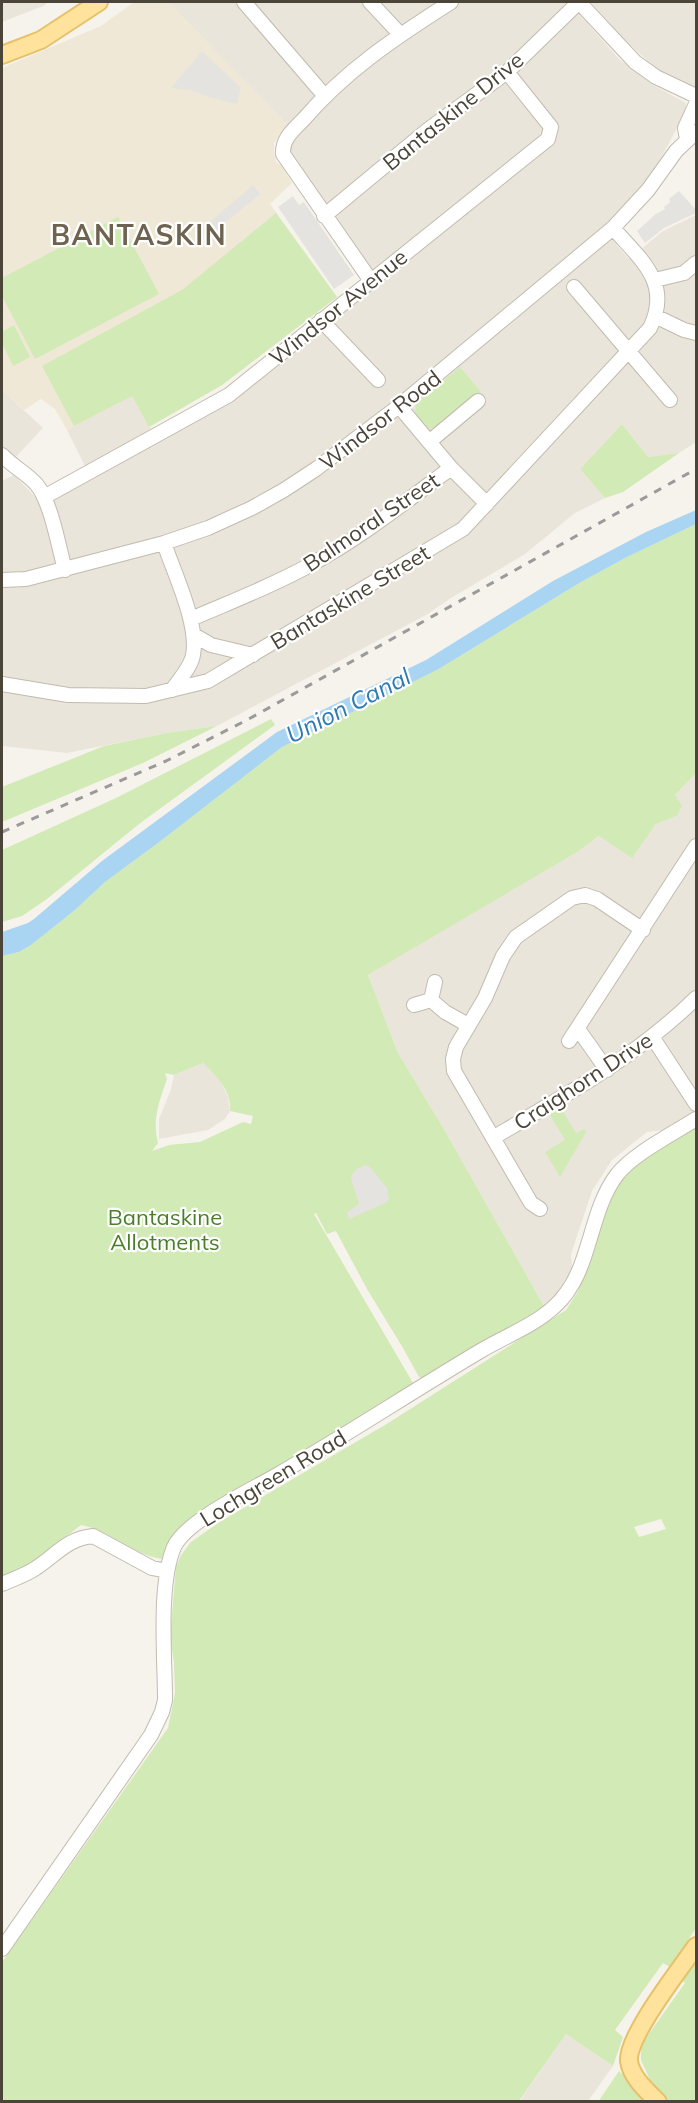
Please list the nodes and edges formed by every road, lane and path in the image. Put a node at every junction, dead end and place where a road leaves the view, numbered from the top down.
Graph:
1 (99, 2) edge
2 (244, 2) edge
3 (370, 2) edge
4 (451, 2) edge
5 (579, 2) edge
6 (400, 34) junction
7 (2, 56) edge
8 (507, 72) junction
9 (324, 95) junction
10 (696, 96) edge
11 (696, 104) edge
12 (692, 136) edge
13 (324, 216) junction
14 (613, 228) junction
15 (696, 263) edge
16 (655, 280) junction
17 (370, 281) junction
18 (574, 287) dead end
19 (655, 316) junction
20 (321, 320) junction
21 (696, 333) edge
22 (628, 351) junction
23 (378, 380) dead end
24 (670, 400) dead end
25 (478, 401) dead end
26 (399, 406) junction
27 (429, 442) junction
28 (2, 455) edge
29 (451, 468) junction
30 (7, 469) edge
31 (44, 497) junction
32 (487, 504) junction
33 (164, 543) junction
34 (65, 570) junction
35 (2, 580) edge
36 (190, 619) junction
37 (194, 635) junction
38 (253, 655) junction
39 (2, 684) edge
40 (172, 690) junction
41 (696, 846) edge
42 (643, 930) junction
43 (435, 982) dead end
44 (696, 998) edge
45 (431, 1000) junction
46 (414, 1005) dead end
47 (468, 1025) junction
48 (578, 1029) junction
49 (653, 1038) junction
50 (569, 1041) dead end
51 (607, 1070) junction
52 (696, 1104) edge
53 (696, 1119) edge
54 (494, 1137) junction
55 (544, 1208) dead end
56 (167, 1571) junction
57 (2, 1584) edge
58 (696, 1946) edge
59 (2, 1949) edge
60 (658, 2102) edge

1 - 7 main road
2 - 9 street
3 - 6 street
4 - 6 street
5 - 8 street, Bantaskine Drive
5 - 10 street
6 - 9 street
8 - 13 street, Bantaskine Drive
8 - 17 street, Windsor Avenue
9 - 13 street
11 - 12 street, Windsor Road
12 - 14 street, Windsor Road
13 - 17 street
14 - 16 street
14 - 26 street, Windsor Road
15 - 16 street
16 - 19 street
17 - 20 street, Windsor Avenue
18 - 22 street
19 - 21 street
19 - 22 street, Bantaskine Street
20 - 23 street
20 - 31 street, Windsor Avenue
22 - 24 street
22 - 32 street, Bantaskine Street
25 - 27 street
26 - 27 street
26 - 33 street, Windsor Road
27 - 29 street
28 - 30 street
29 - 32 street
29 - 36 street, Balmoral Street
30 - 31 street
31 - 34 street
32 - 38 street, Bantaskine Street
33 - 34 street, Windsor Road
33 - 36 street
34 - 35 street, Windsor Road
36 - 37 street
37 - 38 street
37 - 40 street
38 - 40 street, Bantaskine Street
39 - 40 street, Bantaskine Street
41 - 42 street
42 - 47 street
42 - 48 street
43 - 45 street
44 - 49 street, Craighorn Drive
45 - 46 street
45 - 47 street
47 - 54 street
48 - 50 street
48 - 51 street
49 - 51 street, Craighorn Drive
49 - 52 street
51 - 54 street, Craighorn Drive
53 - 56 street, Lochgreen Road
54 - 55 street
56 - 57 street
56 - 59 street, Lochgreen Road
58 - 60 main road

